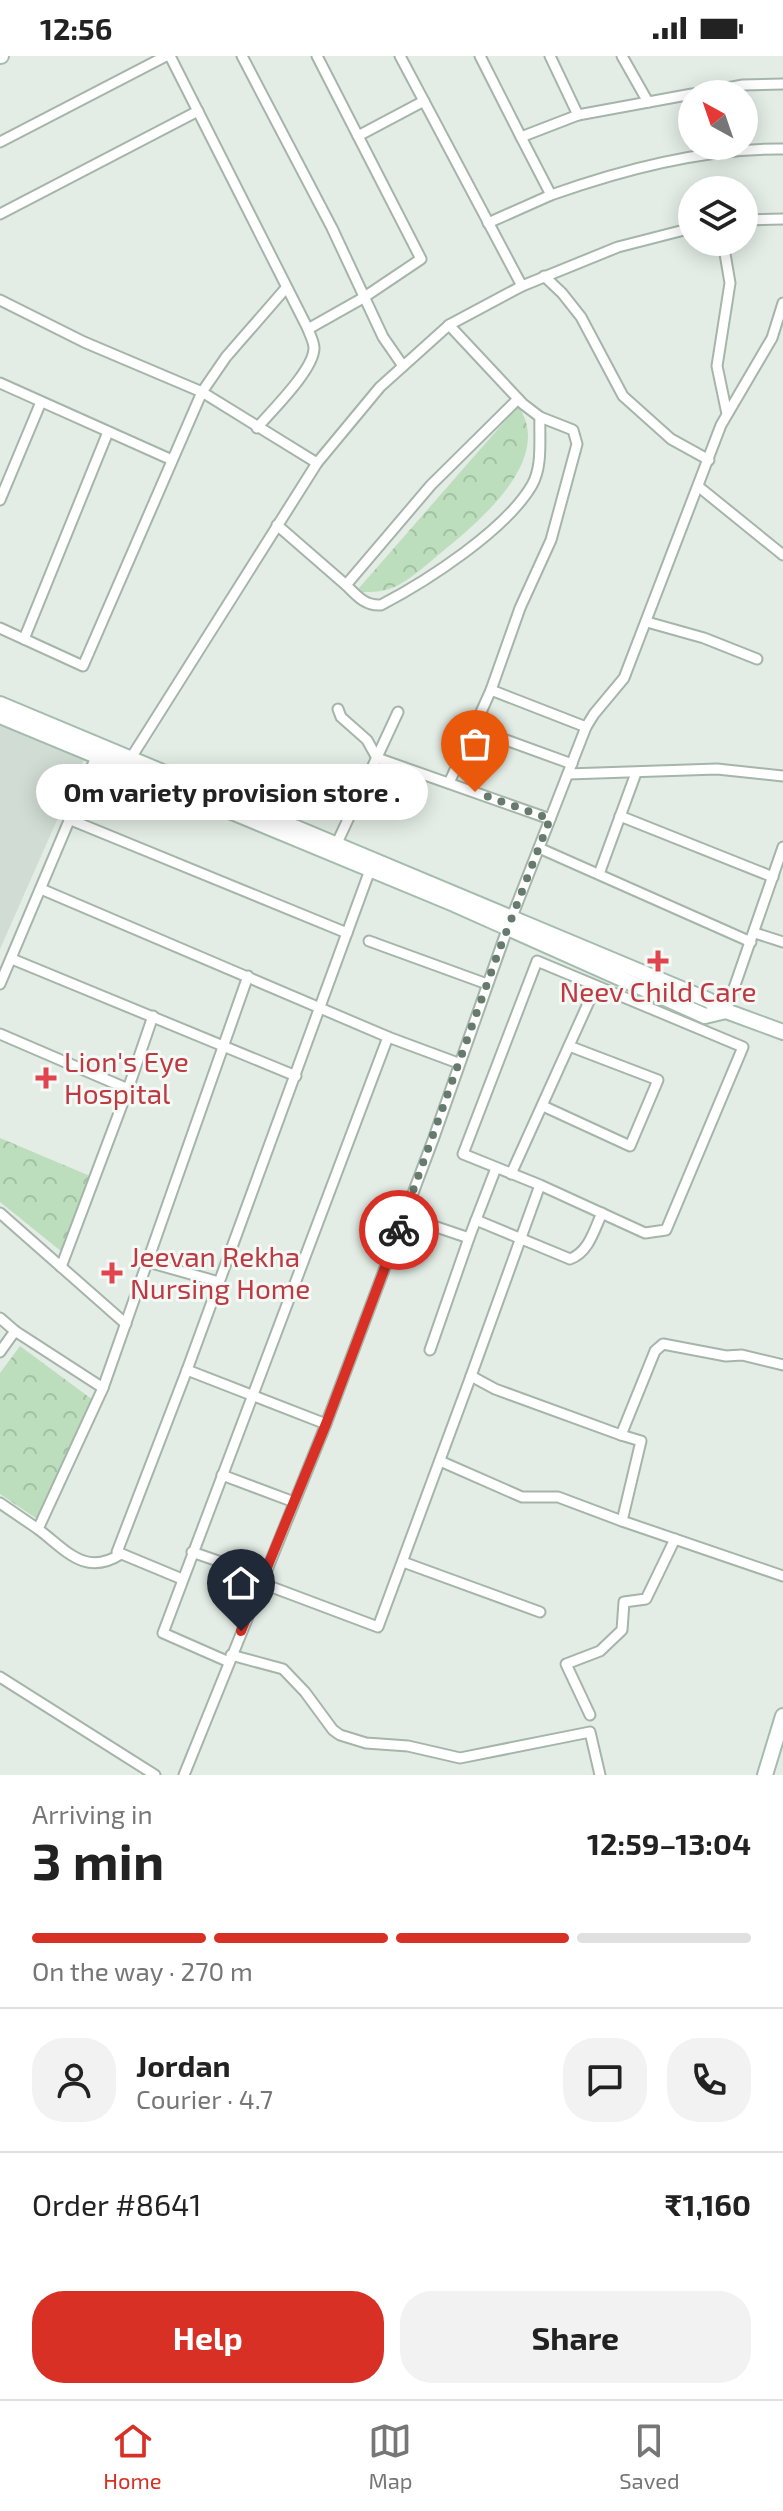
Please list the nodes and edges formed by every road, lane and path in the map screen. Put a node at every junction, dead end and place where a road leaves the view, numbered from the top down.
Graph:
1 (168, 56) edge
2 (242, 56) edge
3 (317, 56) edge
4 (400, 56) edge
5 (480, 56) edge
6 (550, 56) edge
7 (622, 56) edge
8 (783, 84) edge
9 (758, 85) edge
10 (678, 97) edge
11 (424, 101) junction
12 (648, 102) junction
13 (198, 111) junction
14 (578, 115) junction
15 (358, 136) junction
16 (521, 137) junction
17 (0, 142) edge
18 (783, 149) edge
19 (551, 195) junction
20 (0, 214) edge
21 (783, 219) edge
22 (758, 220) edge
23 (488, 223) junction
24 (678, 232) edge
25 (725, 256) edge
26 (544, 276) junction
27 (522, 286) junction
28 (286, 288) junction
29 (363, 298) junction
30 (0, 300) edge
31 (783, 303) edge
32 (449, 325) junction
33 (308, 329) junction
34 (403, 366) junction
35 (0, 383) edge
36 (202, 392) junction
37 (518, 399) junction
38 (41, 402) junction
39 (727, 414) junction
40 (540, 417) junction
41 (257, 428) junction
42 (108, 432) junction
43 (172, 460) junction
44 (709, 460) junction
45 (317, 463) junction
46 (699, 487) junction
47 (0, 500) edge
48 (277, 525) junction
49 (783, 555) edge
50 (346, 585) junction
51 (647, 622) junction
52 (0, 628) edge
53 (24, 639) junction
54 (757, 659) dead end
55 (491, 690) junction
56 (0, 704) edge
57 (338, 709) dead end
58 (398, 712) dead end
59 (0, 716) edge
60 (586, 727) junction
61 (495, 736) dead end
62 (96, 757) junction
63 (377, 758) junction
64 (128, 763) junction
65 (570, 769) junction
66 (636, 773) junction
67 (783, 776) edge
68 (449, 783) junction
69 (620, 816) junction
70 (550, 819) junction
71 (71, 820) junction
72 (337, 843) junction
73 (539, 848) junction
74 (783, 849) edge
75 (370, 870) junction
76 (599, 874) junction
77 (773, 877) junction
78 (41, 889) junction
79 (510, 921) junction
80 (347, 933) junction
81 (753, 937) junction
82 (369, 941) dead end
83 (783, 942) edge
84 (12, 959) junction
85 (248, 976) junction
86 (620, 977) junction
87 (0, 984) edge
88 (487, 984) junction
89 (596, 986) junction
90 (613, 993) junction
91 (320, 1007) junction
92 (726, 1011) junction
93 (153, 1016) junction
94 (783, 1032) edge
95 (0, 1034) edge
96 (388, 1037) junction
97 (224, 1045) junction
98 (569, 1046) junction
99 (458, 1063) junction
100 (296, 1076) junction
101 (128, 1089) junction
102 (543, 1106) junction
103 (496, 1168) junction
104 (511, 1174) junction
105 (540, 1185) junction
106 (0, 1213) edge
107 (602, 1213) junction
108 (404, 1216) junction
109 (476, 1220) junction
110 (469, 1238) junction
111 (519, 1238) junction
112 (148, 1262) junction
113 (61, 1267) junction
114 (219, 1282) junction
115 (0, 1318) edge
116 (126, 1324) junction
117 (15, 1331) junction
118 (430, 1350) dead end
119 (0, 1352) edge
120 (783, 1365) edge
121 (187, 1370) junction
122 (471, 1376) junction
123 (103, 1388) junction
124 (253, 1396) junction
125 (326, 1424) junction
126 (621, 1435) junction
127 (440, 1461) junction
128 (222, 1475) junction
129 (294, 1502) junction
130 (0, 1503) edge
131 (622, 1521) junction
132 (38, 1529) junction
133 (675, 1539) junction
134 (192, 1552) junction
135 (121, 1554) junction
136 (403, 1562) junction
137 (783, 1576) edge
138 (182, 1579) junction
139 (262, 1580) junction
140 (540, 1612) dead end
141 (230, 1659) junction
142 (0, 1677) edge
143 (590, 1715) dead end
144 (783, 1716) edge
145 (155, 1775) edge
146 (184, 1775) edge
147 (600, 1775) edge
148 (765, 1775) edge

1 - 13 street
1 - 17 street
2 - 29 street
3 - 15 street
4 - 11 street
5 - 16 street
6 - 14 street
7 - 12 street
8 - 9 street
10 - 12 street
11 - 15 street
11 - 23 street
12 - 14 street
13 - 20 street
13 - 28 street
14 - 16 street
15 - 29 street
16 - 19 street
18 - 19 street
19 - 23 street
21 - 22 street
23 - 27 street
24 - 26 street
25 - 39 street
26 - 27 street
26 - 44 street
27 - 32 street
28 - 33 street
28 - 36 street
29 - 33 street
29 - 34 street
30 - 36 street
31 - 39 street
32 - 34 street
32 - 37 street
33 - 41 street
34 - 45 street
35 - 38 street
36 - 41 street
36 - 43 street
37 - 40 street
37 - 50 street
38 - 42 street
38 - 47 street
39 - 44 street
40 - 50 street
40 - 55 street
41 - 45 street
42 - 43 street
42 - 53 street
43 - 53 street
44 - 46 street
45 - 48 street
46 - 49 street
46 - 51 street
48 - 50 street
48 - 64 street
51 - 54 street
51 - 60 street
52 - 53 street
55 - 60 street
55 - 68 street
56 - 64 street
57 - 63 street
58 - 63 street
59 - 62 street
60 - 65 street
61 - 65 street
62 - 64 street
62 - 71 street
63 - 68 street
63 - 72 street
64 - 72 street
64 - 75 street
65 - 66 street
65 - 70 street
66 - 67 street
66 - 69 street
68 - 70 street
69 - 76 street
69 - 77 street
70 - 73 street
71 - 78 street
71 - 80 street
72 - 79 street
73 - 76 street
73 - 79 street
74 - 77 street
75 - 79 street
75 - 80 street
76 - 81 street
77 - 81 street
78 - 84 street
78 - 85 street
79 - 86 street
79 - 88 street
79 - 92 street
80 - 91 street
81 - 83 street
81 - 92 street
82 - 88 street
84 - 87 street
84 - 93 street
85 - 91 street
85 - 97 street
86 - 90 street
86 - 92 street
88 - 99 street
89 - 90 street
89 - 98 street
89 - 103 street
90 - 107 street
91 - 96 street
91 - 100 street
92 - 94 street
93 - 97 street
93 - 101 street
95 - 101 street
96 - 99 street
96 - 124 street
97 - 100 street
97 - 112 street
98 - 102 street
98 - 102 street
99 - 108 street
100 - 114 street
101 - 113 street
102 - 104 street
103 - 104 street
103 - 109 street
104 - 105 street
105 - 107 street
105 - 111 street
106 - 113 street
107 - 111 street
108 - 110 street
108 - 125 street
109 - 110 street
109 - 111 street
110 - 118 street
111 - 122 street
112 - 114 street
112 - 116 street
113 - 116 street
114 - 121 street
115 - 117 street
116 - 123 street
117 - 119 street
117 - 123 street
120 - 126 street
121 - 124 street
121 - 135 street
122 - 126 street
122 - 127 street
123 - 132 street
124 - 125 street
124 - 128 street
125 - 129 street
126 - 131 street
127 - 131 street
127 - 136 street
128 - 129 street
128 - 134 street
129 - 139 street
130 - 132 street
131 - 133 street
132 - 135 street
133 - 137 street
133 - 143 street
134 - 138 street
134 - 139 street
135 - 138 street
136 - 139 street
136 - 140 street
138 - 141 street
139 - 141 street
141 - 146 street
141 - 147 street
142 - 145 street
144 - 148 street

